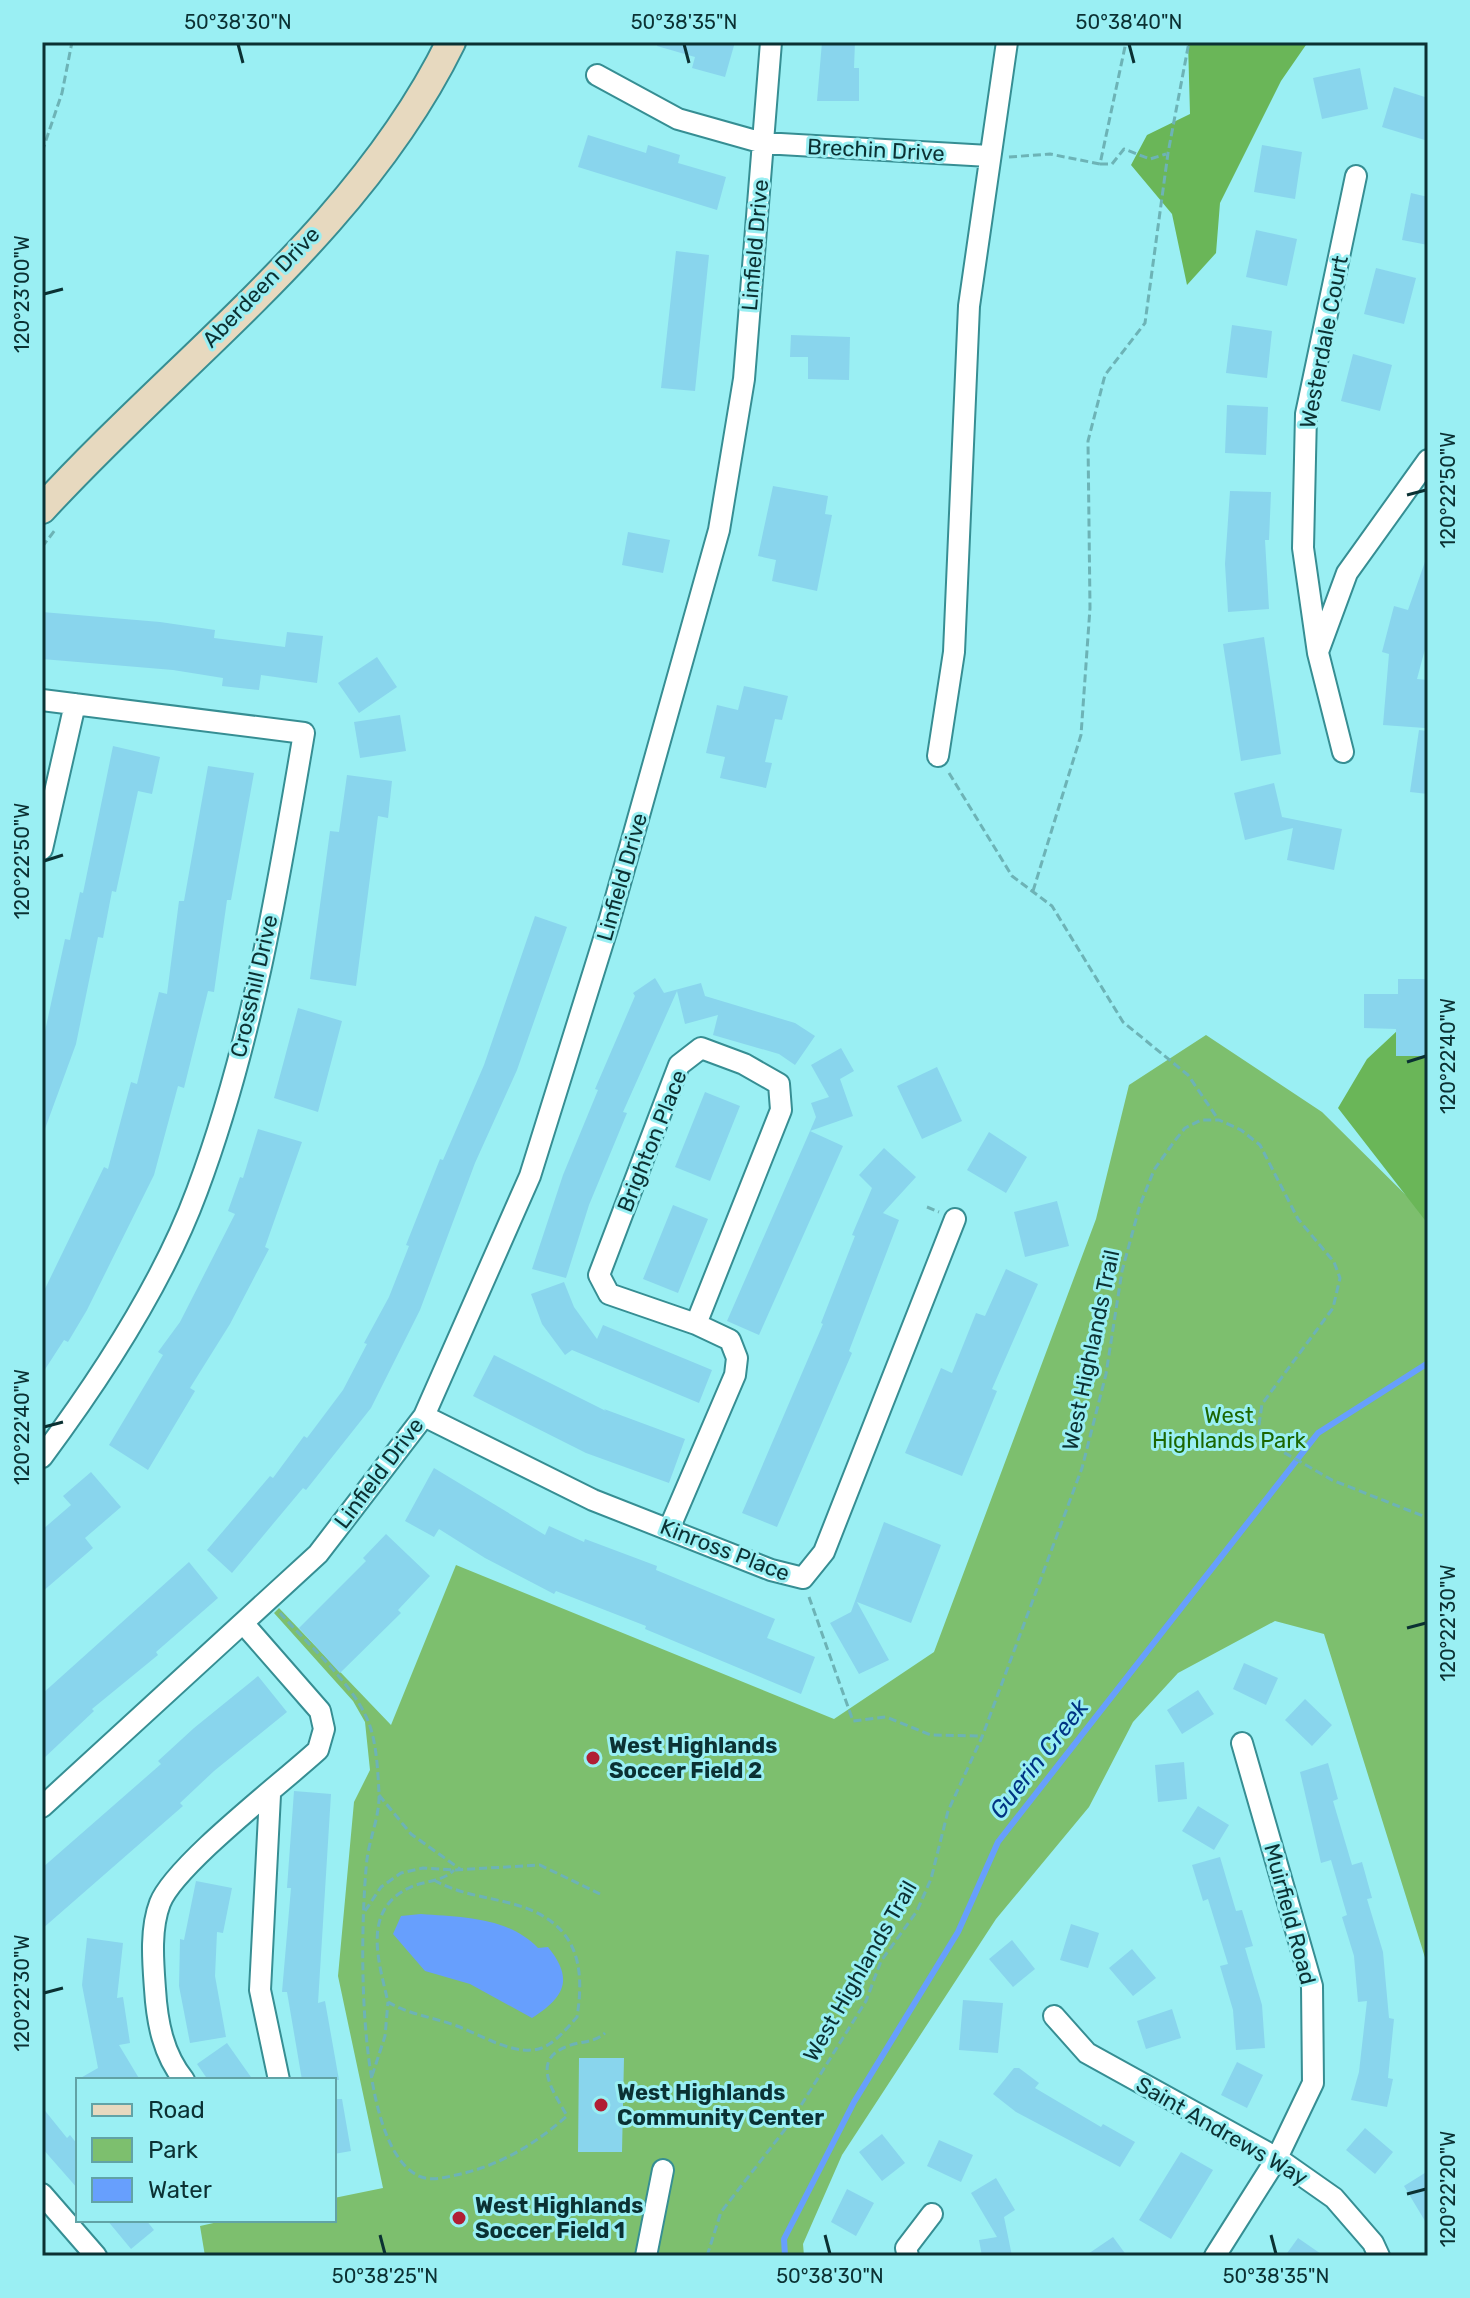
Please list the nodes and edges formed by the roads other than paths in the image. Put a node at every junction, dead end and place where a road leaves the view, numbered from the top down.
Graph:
1 (451, 42) edge
2 (771, 42) edge
3 (1007, 42) edge
4 (597, 75) dead end
5 (763, 143) junction
6 (989, 156) junction
7 (1356, 176) dead end
8 (1428, 460) edge
9 (42, 509) edge
10 (1318, 653) junction
11 (42, 700) edge
12 (75, 704) junction
13 (1343, 752) dead end
14 (938, 756) road end
15 (42, 849) edge
16 (955, 1219) dead end
17 (696, 1324) junction
18 (424, 1416) junction
19 (42, 1457) edge
20 (669, 1529) junction
21 (243, 1623) junction
22 (1242, 1743) dead end
23 (270, 1795) junction
24 (42, 1807) edge
25 (1054, 2016) dead end
26 (183, 2078) edge
27 (279, 2078) edge
28 (1277, 2158) junction
29 (663, 2170) dead end
30 (42, 2194) edge
31 (932, 2214) dead end
32 (96, 2256) edge
33 (646, 2256) edge
34 (908, 2256) edge
35 (1215, 2256) edge
36 (1379, 2256) edge

1 - 9 street, Aberdeen Drive
2 - 5 street, Linfield Drive
3 - 6 street
4 - 5 street, Brechin Drive
5 - 6 street, Brechin Drive
5 - 18 street, Linfield Drive
6 - 14 street
7 - 10 street, Westerdale Court
8 - 10 street
10 - 13 street, Westerdale Court
11 - 12 street, Crosshill Drive
12 - 15 street
12 - 19 street, Crosshill Drive
16 - 20 street, Kinross Place
17 - 17 street, Brighton Place
17 - 20 street, Brighton Place
18 - 20 street, Kinross Place
18 - 21 street, Linfield Drive
21 - 23 street
21 - 24 street, Linfield Drive
22 - 28 street, Muirfield Road
23 - 26 street
23 - 27 street
25 - 28 street, Saint Andrews Way
28 - 35 street, Muirfield Road
28 - 36 street, Saint Andrews Way
29 - 33 street
30 - 32 street
31 - 34 street

